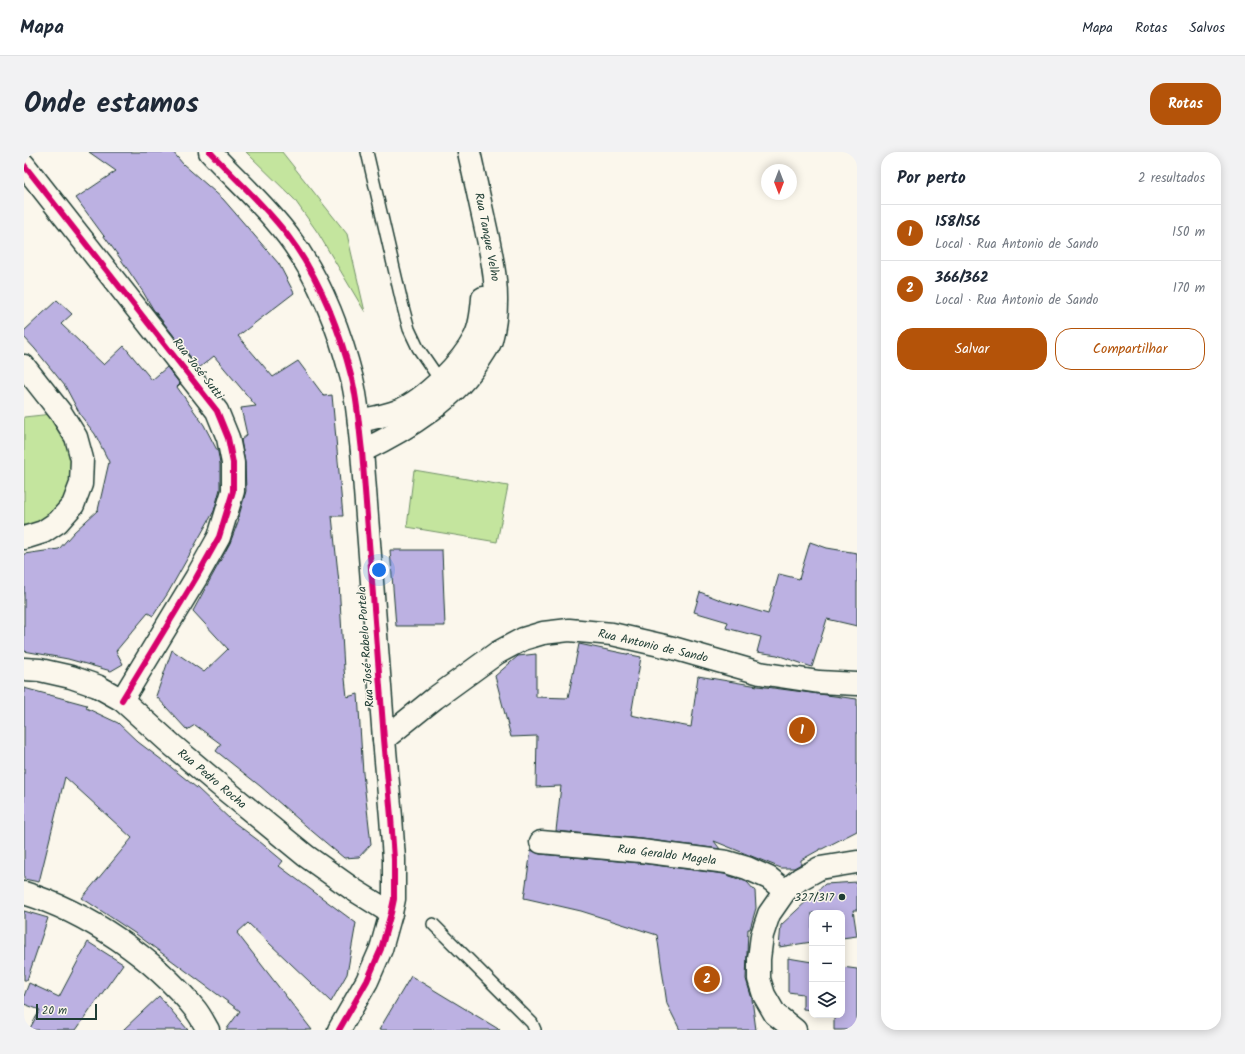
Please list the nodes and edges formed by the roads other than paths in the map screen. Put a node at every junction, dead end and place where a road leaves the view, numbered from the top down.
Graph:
1 (210, 152) edge
2 (367, 152) edge
3 (454, 152) edge
4 (469, 152) edge
5 (24, 164) edge
6 (24, 366) edge
7 (446, 388) junction
8 (359, 421) junction
9 (362, 451) junction
10 (24, 538) edge
11 (24, 669) edge
12 (857, 684) edge
13 (122, 700) junction
14 (384, 739) junction
15 (541, 842) dead end
16 (857, 862) edge
17 (786, 891) junction
18 (24, 893) edge
19 (391, 913) junction
20 (433, 924) dead end
21 (208, 1030) edge
22 (339, 1030) edge
23 (535, 1030) edge
24 (795, 1030) edge

1 - 8 street, Rua José Rabelo Portela
2 - 7 lane
3 - 7 street, Rua Tanque Velho
4 - 7 street, Rua Tanque Velho
5 - 13 street, Rua José Sutti
6 - 10 street
7 - 8 street, Rua Tanque Velho
7 - 9 street, Rua Tanque Velho
8 - 9 street, Rua José Rabelo Portela
9 - 14 street, Rua José Rabelo Portela
11 - 13 street, Rua Pedro Rocha
12 - 14 street, Rua Antonio de Sando
13 - 19 street, Rua Pedro Rocha
14 - 19 street, Rua José Rabelo Portela
15 - 17 street, Rua Geraldo Magela
16 - 17 street
17 - 24 street
18 - 21 street
19 - 22 street, Rua José Rabelo Portela
20 - 23 lane

